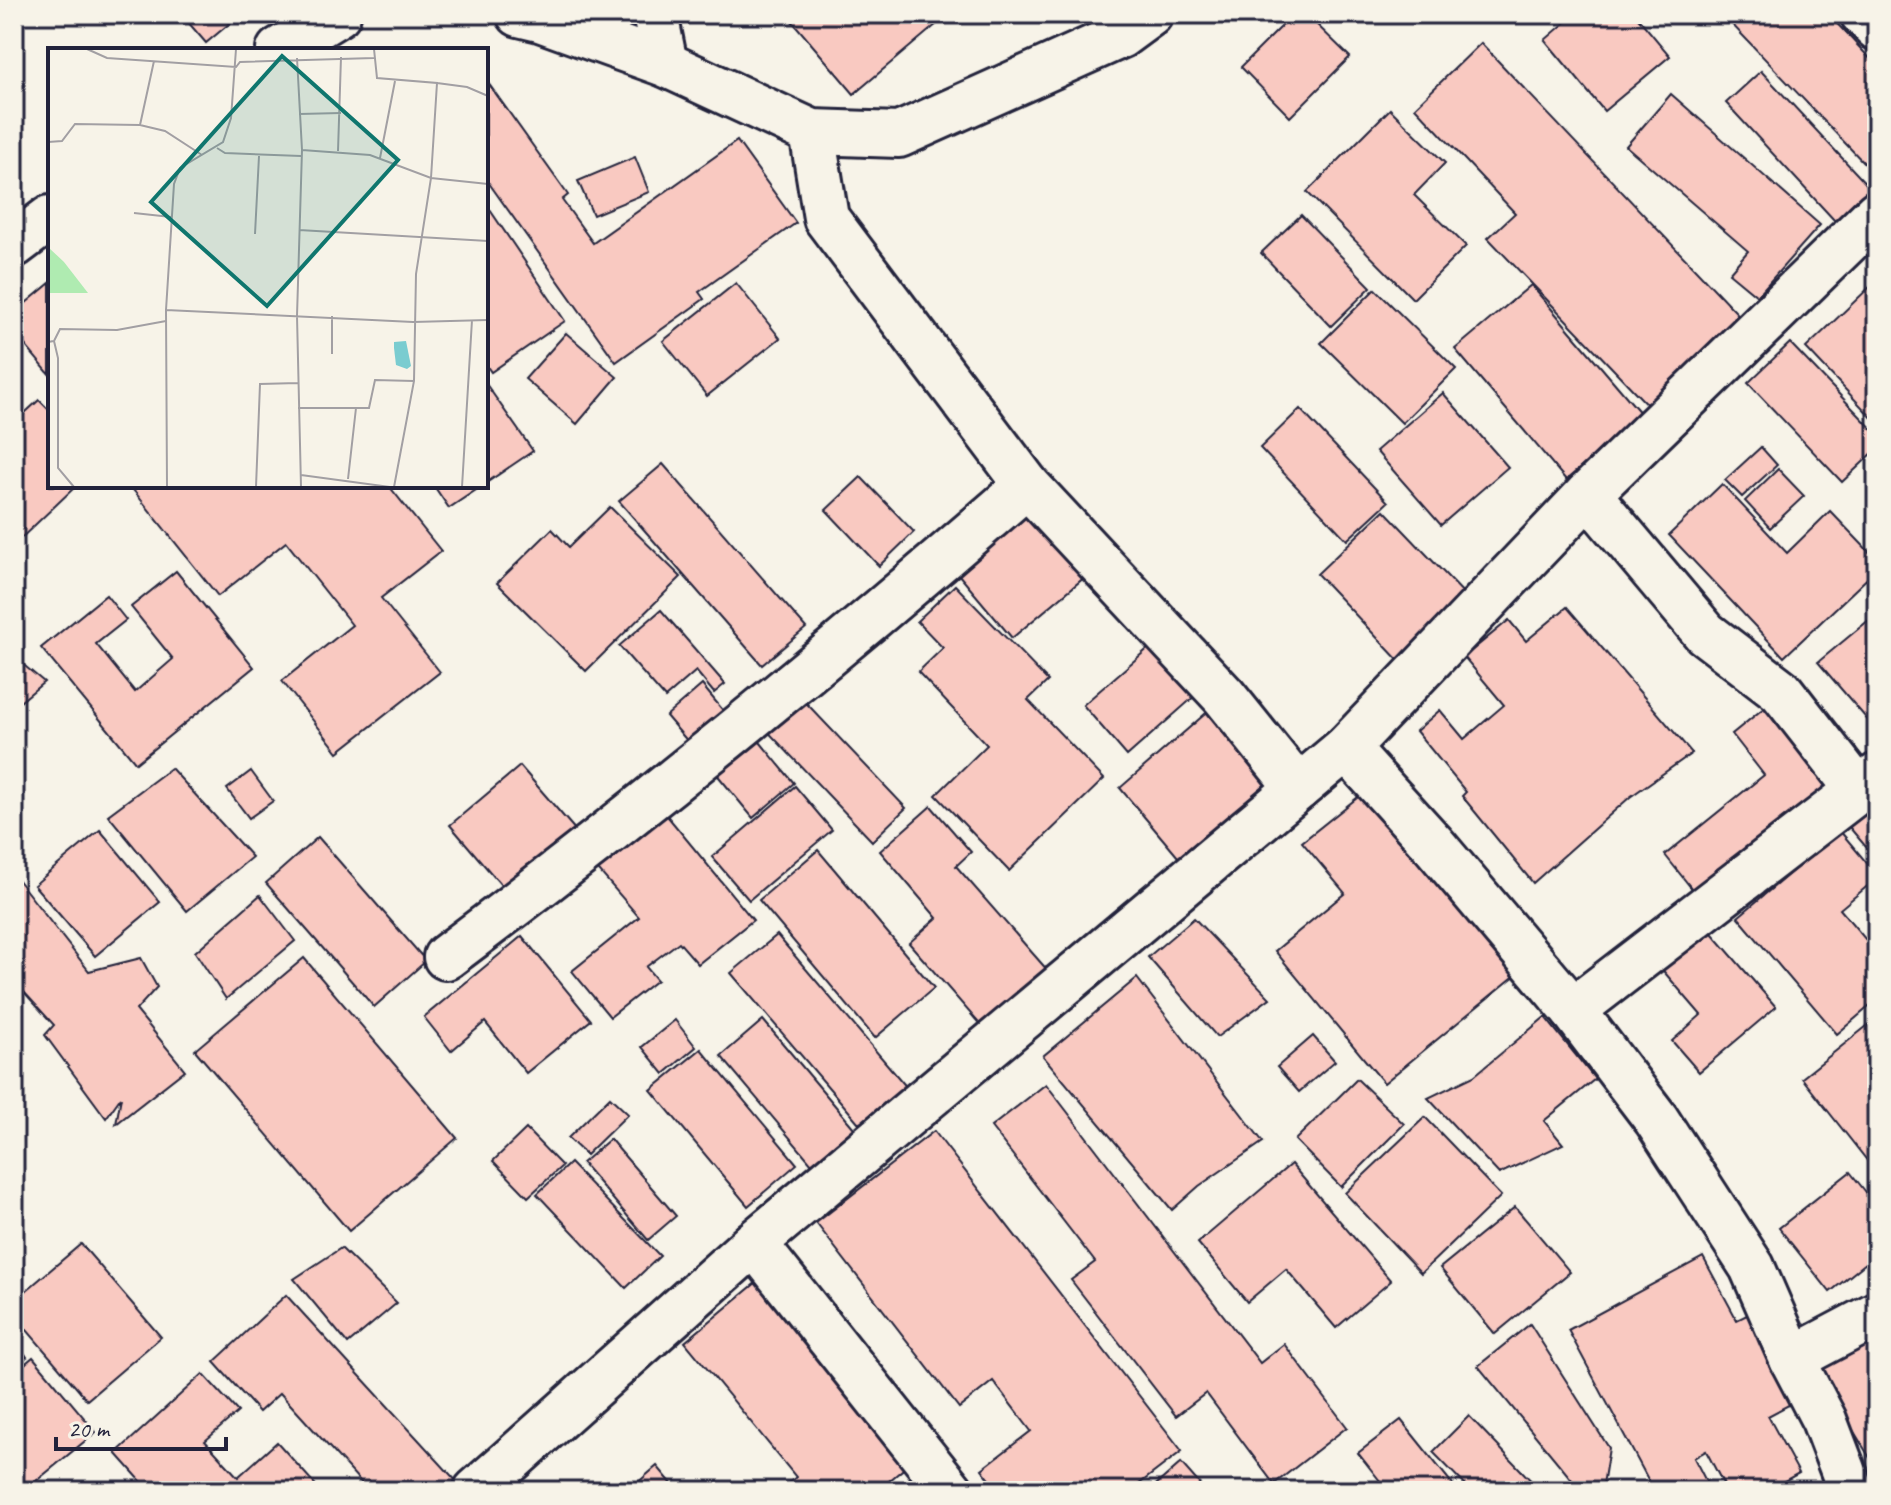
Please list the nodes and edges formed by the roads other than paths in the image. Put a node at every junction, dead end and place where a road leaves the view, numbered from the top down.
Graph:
1 (338, 14) edge
2 (519, 14) edge
3 (655, 14) edge
4 (1150, 14) edge
5 (1863, 14) edge
6 (1877, 28) edge
7 (282, 48) edge
8 (665, 64) junction
9 (812, 132) junction
10 (1877, 213) edge
11 (1027, 485) junction
12 (1588, 494) junction
13 (1346, 748) junction
14 (1868, 784) edge
15 (1298, 788) junction
16 (446, 957) dead end
17 (1573, 1010) junction
18 (754, 1243) junction
19 (1877, 1314) edge
20 (1792, 1359) junction
21 (476, 1491) edge
22 (951, 1491) edge
23 (1851, 1491) edge

1 - 7 street
2 - 8 street
3 - 8 street
4 - 9 street
5 - 6 street
8 - 9 street
9 - 11 street
10 - 12 street
11 - 15 street
11 - 16 street
12 - 13 street
12 - 14 street
13 - 15 street
13 - 17 street
14 - 17 street
15 - 18 street
17 - 20 street
18 - 21 street
18 - 22 street
19 - 20 street
20 - 23 street

